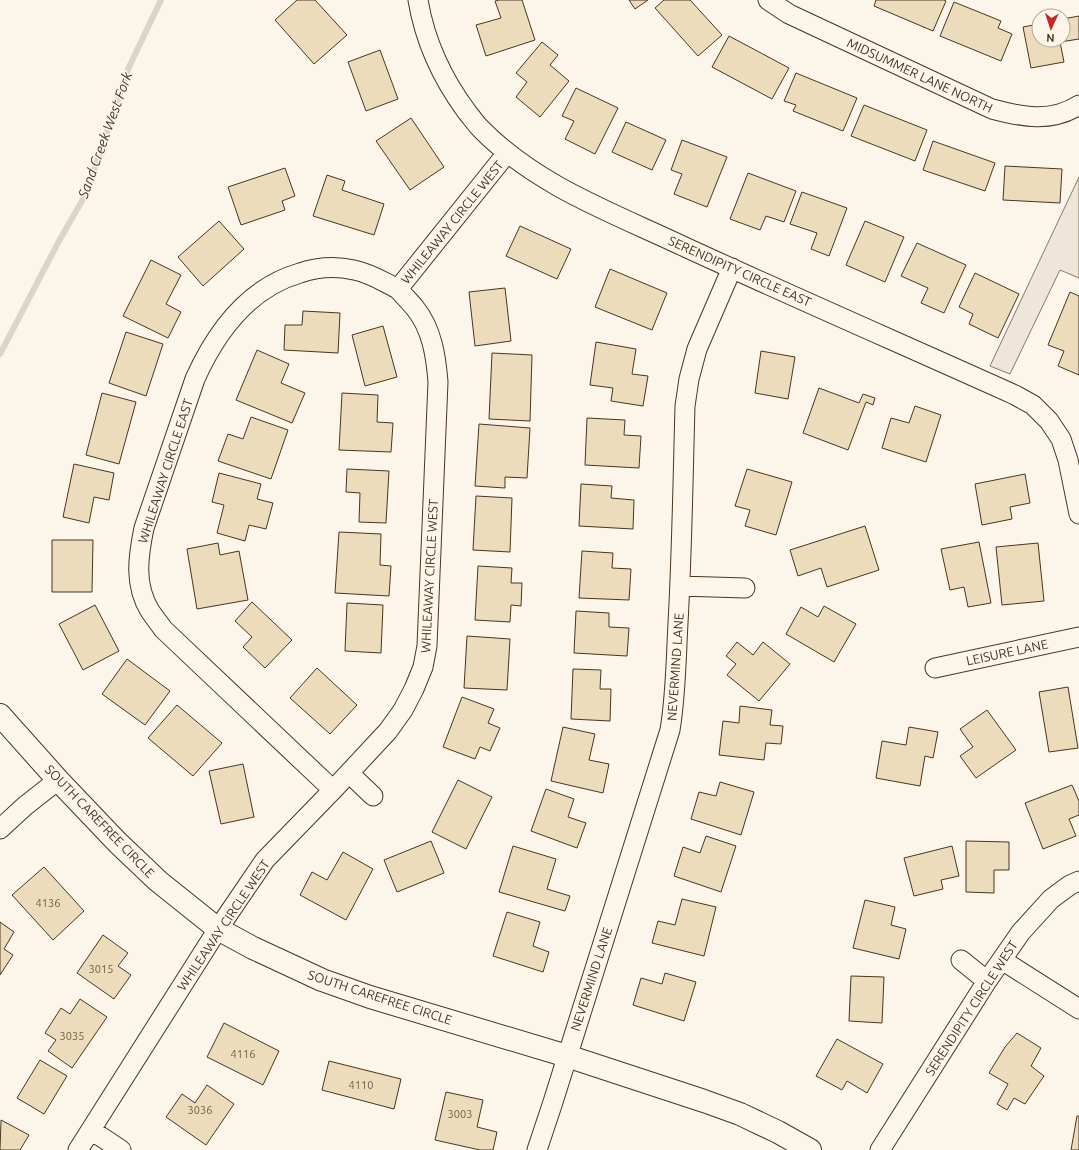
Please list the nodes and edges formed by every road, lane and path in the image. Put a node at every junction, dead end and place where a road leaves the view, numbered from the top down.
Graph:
1 (418, 0) edge
2 (768, 0) edge
3 (1079, 105) edge
4 (507, 153) junction
5 (732, 268) junction
6 (398, 289) junction
7 (1073, 459) edge
8 (1079, 514) edge
9 (680, 586) junction
10 (745, 588) dead end
11 (1079, 637) edge
12 (935, 668) dead end
13 (0, 715) edge
14 (350, 773) junction
15 (58, 780) junction
16 (333, 790) junction
17 (373, 796) dead end
18 (0, 829) edge
19 (1079, 881) edge
20 (218, 929) junction
21 (961, 960) dead end
22 (1002, 960) junction
23 (987, 981) junction
24 (1079, 1009) edge
25 (567, 1056) junction
26 (91, 1130) junction
27 (78, 1150) edge
28 (121, 1150) edge
29 (537, 1150) edge
30 (810, 1150) edge
31 (880, 1150) edge

1 - 4 street, SERENDIPITY CIRCLE EAST
2 - 3 street, MIDSUMMER LANE NORTH
4 - 5 street, SERENDIPITY CIRCLE EAST
4 - 6 street, WHILEAWAY CIRCLE WEST
5 - 7 street, SERENDIPITY CIRCLE EAST
5 - 9 street, NEVERMIND LANE
6 - 14 street, WHILEAWAY CIRCLE WEST
6 - 16 street, WHILEAWAY CIRCLE EAST
7 - 8 street, SERENDIPITY CIRCLE EAST
9 - 10 street
9 - 25 street, NEVERMIND LANE
11 - 12 street, LEISURE LANE
13 - 15 main road, SOUTH CAREFREE CIRCLE
14 - 16 street, WHILEAWAY CIRCLE WEST
14 - 17 street
15 - 18 street
15 - 20 main road, SOUTH CAREFREE CIRCLE
16 - 20 street, WHILEAWAY CIRCLE WEST
19 - 22 street, SERENDIPITY CIRCLE WEST
20 - 25 main road, SOUTH CAREFREE CIRCLE
20 - 26 street, WHILEAWAY CIRCLE WEST
21 - 23 street
22 - 23 street, SERENDIPITY CIRCLE WEST
22 - 24 street
23 - 31 street, SERENDIPITY CIRCLE WEST
25 - 29 street, NEVERMIND LANE
25 - 30 main road, SOUTH CAREFREE CIRCLE
26 - 27 street, WHILEAWAY CIRCLE WEST
26 - 28 street

